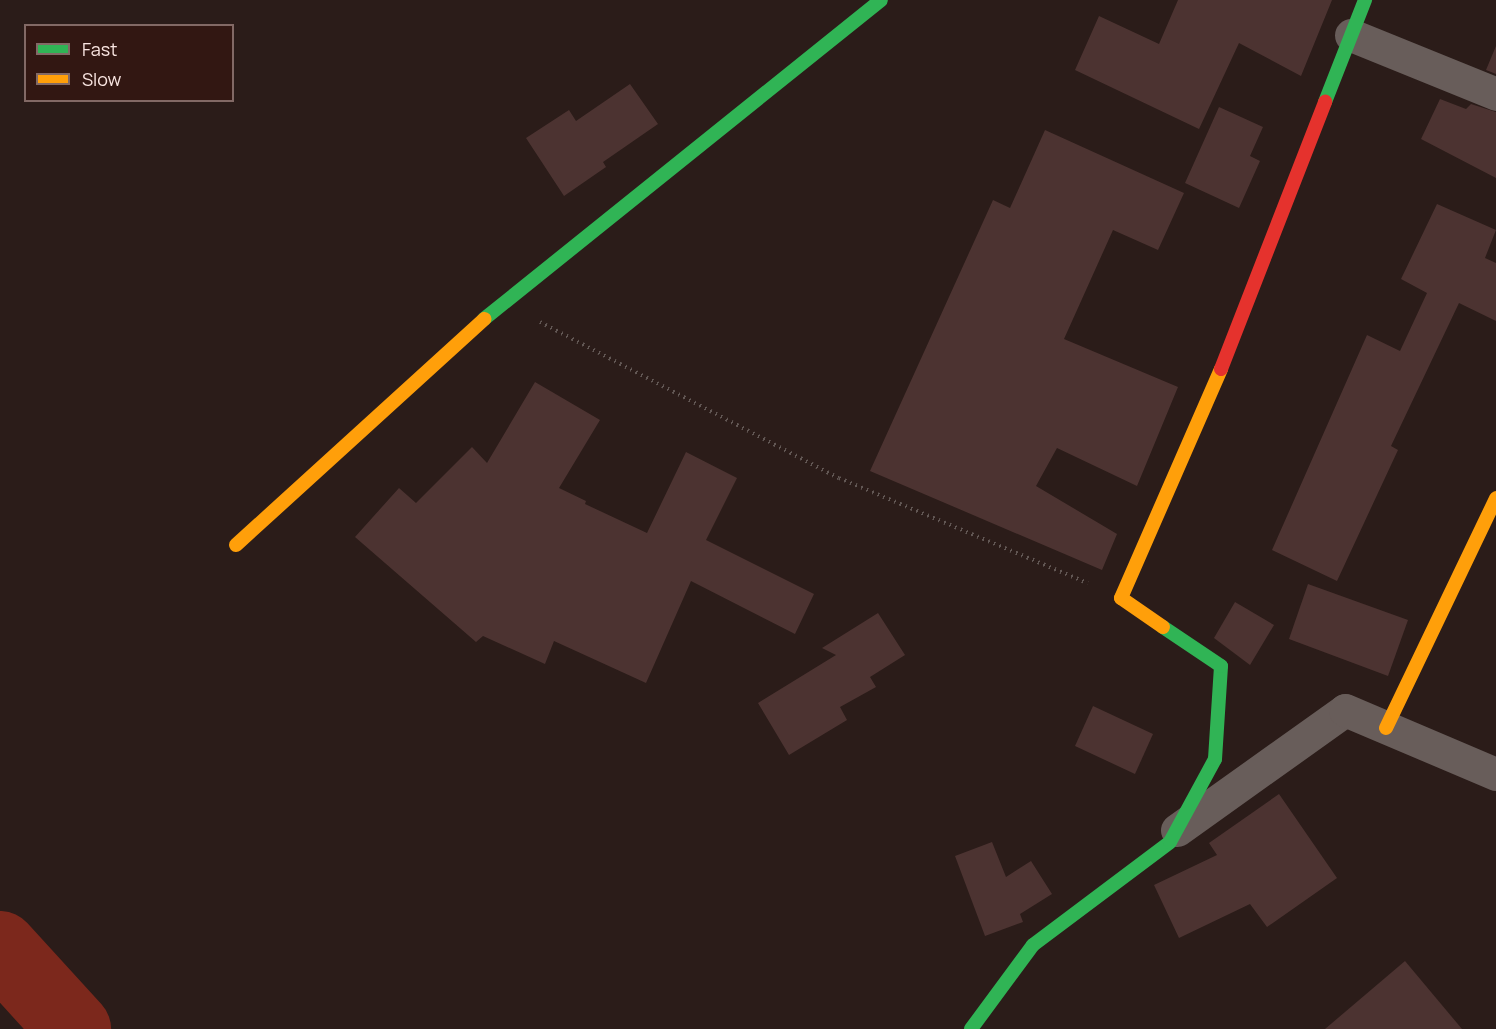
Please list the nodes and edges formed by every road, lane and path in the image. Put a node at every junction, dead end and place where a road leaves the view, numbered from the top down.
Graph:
1 (881, 0) edge
2 (1365, 0) edge
3 (1351, 35) junction
4 (1496, 94) edge
5 (502, 302) junction
6 (1496, 498) edge
7 (236, 545) dead end
8 (1121, 598) junction
9 (1386, 728) junction
10 (1496, 774) edge
11 (1177, 830) junction
12 (971, 1029) edge

1 - 5 street
2 - 3 street
3 - 4 street
3 - 8 street
5 - 7 street
5 - 8 path
6 - 9 street
8 - 11 street
9 - 10 street
9 - 11 street
11 - 12 street

